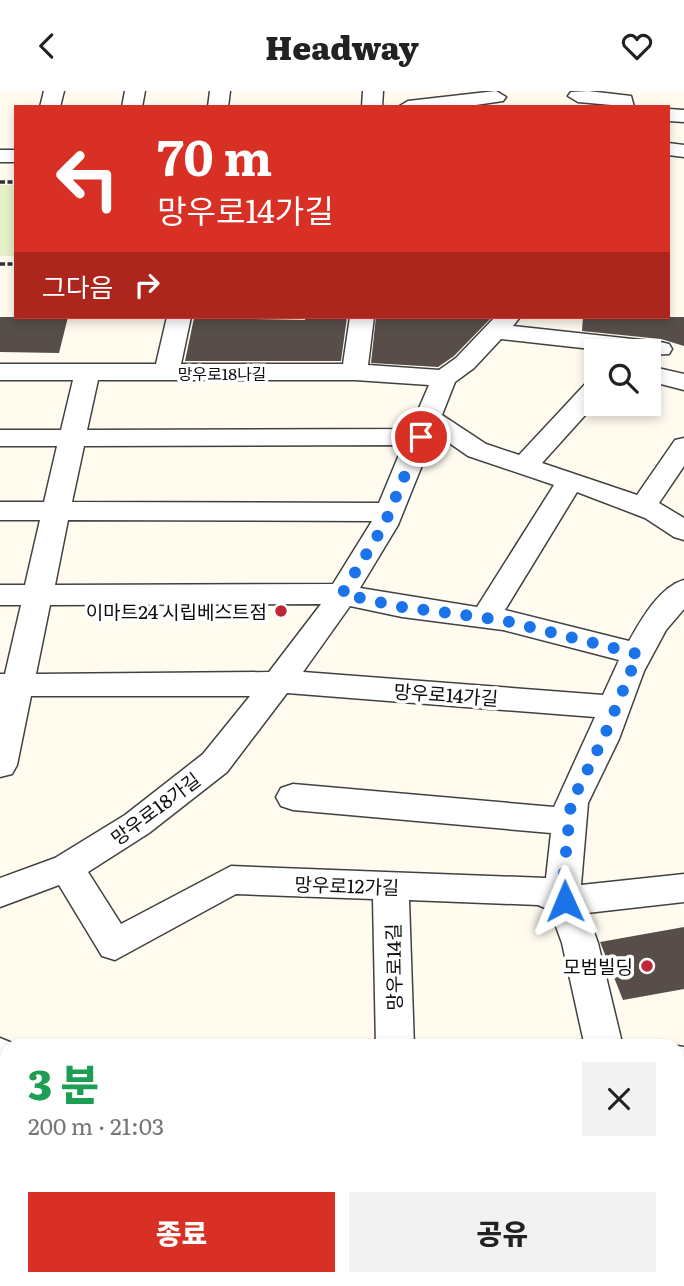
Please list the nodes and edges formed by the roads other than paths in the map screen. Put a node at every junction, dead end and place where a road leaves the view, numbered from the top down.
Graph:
1 (496, 97) dead end
2 (577, 98) edge
3 (426, 105) edge
4 (624, 105) edge
5 (179, 319) edge
6 (362, 319) edge
7 (502, 324) edge
8 (597, 339) edge
9 (0, 372) edge
10 (87, 372) junction
11 (355, 372) junction
12 (167, 373) junction
13 (661, 376) edge
14 (444, 378) junction
15 (684, 382) edge
16 (584, 400) edge
17 (425, 428) junction
18 (0, 438) edge
19 (73, 438) junction
20 (684, 446) edge
21 (524, 465) junction
22 (570, 481) junction
23 (643, 507) junction
24 (0, 511) edge
25 (57, 511) junction
26 (390, 512) junction
27 (684, 531) edge
28 (684, 590) edge
29 (39, 594) junction
30 (342, 594) junction
31 (0, 595) edge
32 (485, 618) junction
33 (638, 654) junction
34 (278, 681) junction
35 (9, 685) edge
36 (615, 707) junction
37 (0, 765) edge
38 (293, 797) dead end
39 (569, 821) junction
40 (67, 868) junction
41 (391, 887) junction
42 (684, 888) edge
43 (0, 893) edge
44 (565, 901) junction
45 (395, 1039) edge
46 (602, 1039) edge

1 - 3 street
2 - 4 street
5 - 12 street
6 - 11 street
7 - 8 street
7 - 14 street
9 - 10 street, 망우로18나길
10 - 12 street, 망우로18나길
10 - 19 street
11 - 12 street, 망우로18나길
11 - 14 street, 망우로18나길
13 - 15 street
14 - 17 street, 망우로18가길
16 - 21 street
17 - 19 street
17 - 21 street
17 - 26 street, 망우로18가길
18 - 19 street
19 - 25 street
20 - 23 street
21 - 22 street
22 - 23 street
22 - 32 street
23 - 27 street
24 - 25 street
25 - 26 street
25 - 29 street
26 - 30 street, 망우로18가길
28 - 33 street
29 - 30 street
29 - 31 street
29 - 35 street
30 - 32 street
30 - 34 street, 망우로18가길
32 - 33 street
33 - 36 street
34 - 35 street
34 - 36 street, 망우로14가길
34 - 40 street, 망우로18가길
35 - 37 street
36 - 39 street
38 - 39 street
39 - 44 street
40 - 41 street, 망우로12가길
40 - 43 street, 망우로18가길
41 - 44 street, 망우로12가길
41 - 45 street, 망우로14길
42 - 44 street, 망우로12가길
44 - 46 street

